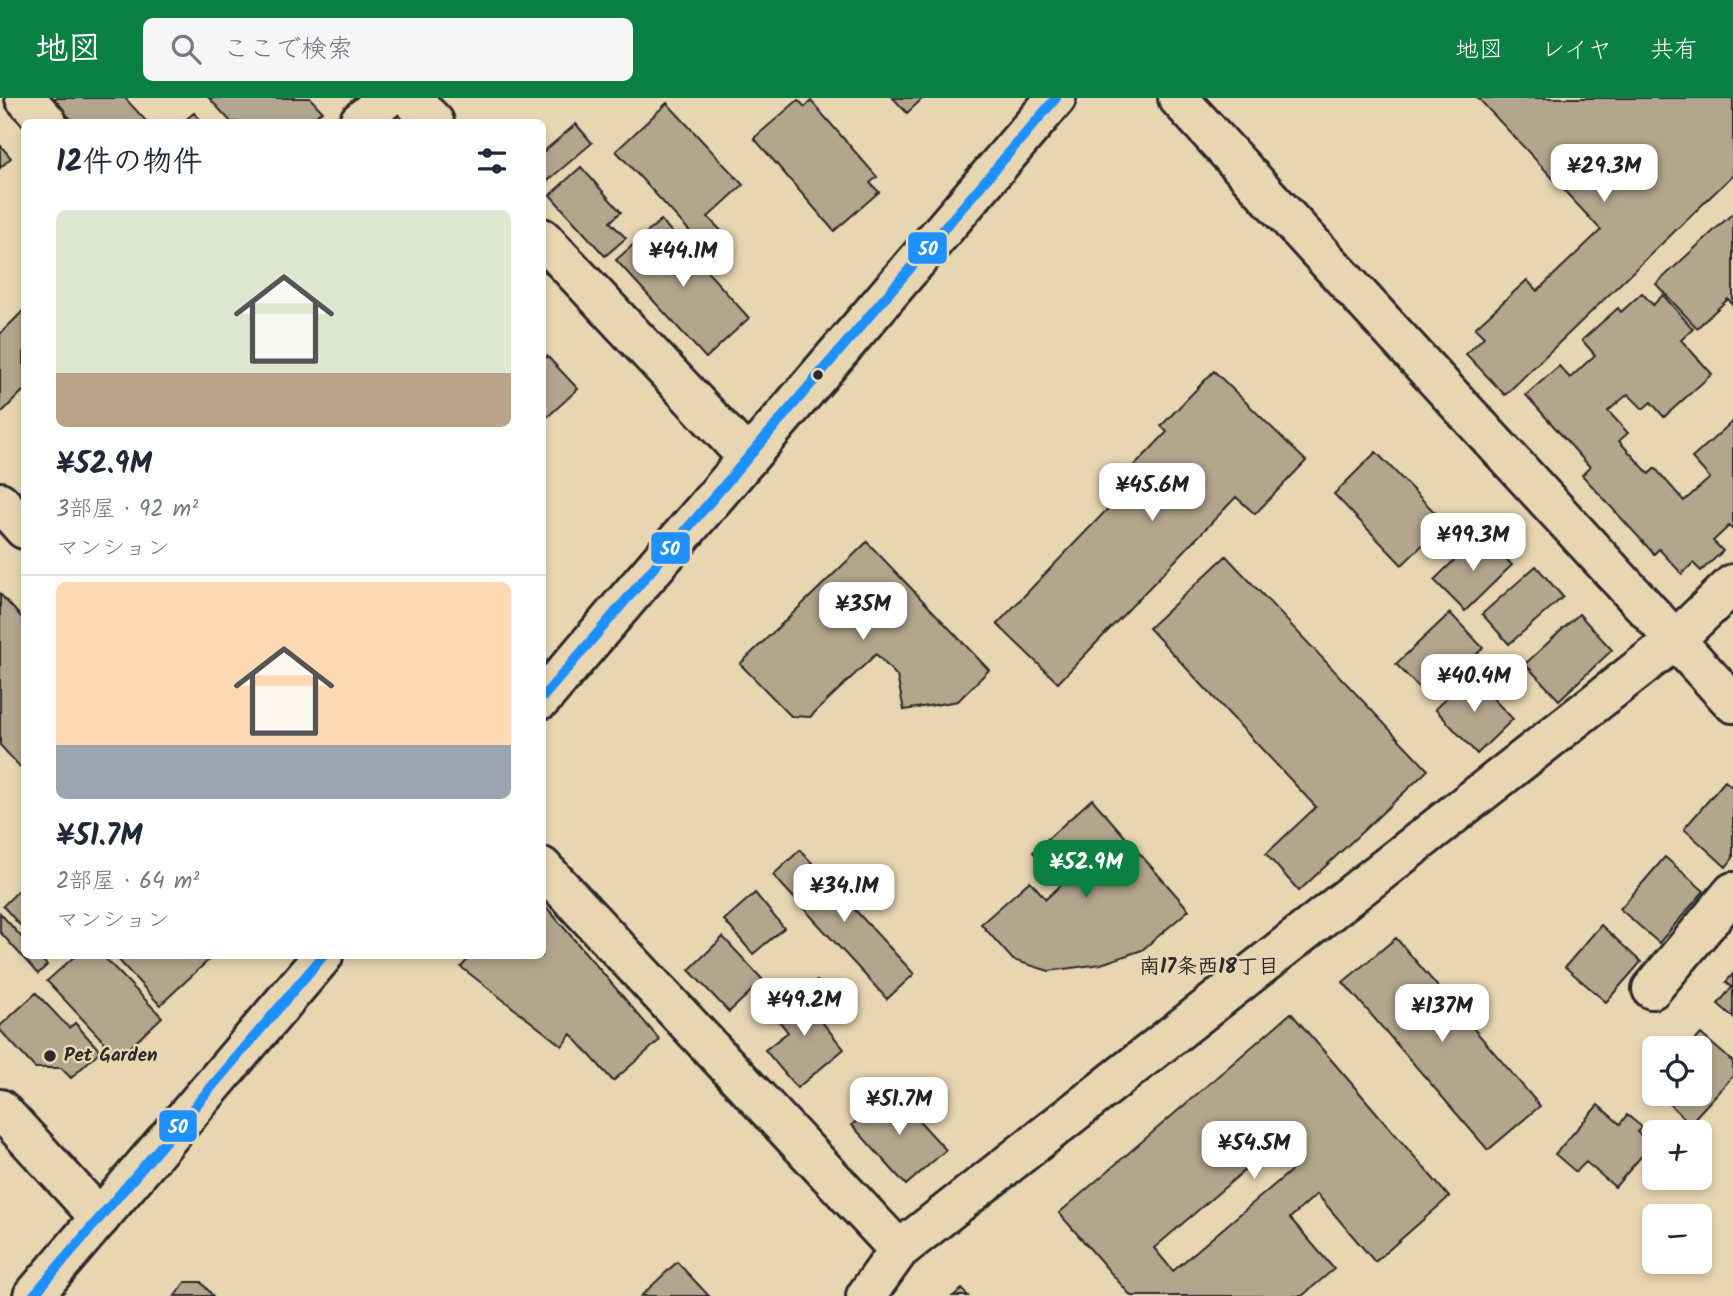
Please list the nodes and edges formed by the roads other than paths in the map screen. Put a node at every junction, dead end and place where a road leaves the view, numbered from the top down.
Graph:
1 (25, 98) edge
2 (387, 98) edge
3 (410, 98) edge
4 (1056, 98) edge
5 (1178, 98) edge
6 (44, 119) edge
7 (362, 119) edge
8 (431, 119) edge
9 (546, 242) edge
10 (748, 458) junction
11 (0, 502) edge
12 (21, 526) edge
13 (1733, 584) edge
14 (1674, 641) junction
15 (546, 694) edge
16 (1733, 703) edge
17 (546, 871) edge
18 (1733, 892) edge
19 (320, 959) edge
20 (1652, 989) dead end
21 (0, 1109) edge
22 (100, 1218) junction
23 (899, 1250) junction
24 (33, 1296) edge
25 (866, 1296) edge

1 - 6 street
2 - 7 street
3 - 8 street
4 - 10 street
5 - 14 street
9 - 10 street
10 - 15 street
11 - 12 street
13 - 14 street
14 - 16 street
14 - 23 street
17 - 23 street
18 - 20 street
19 - 22 street
21 - 22 street
22 - 24 street
23 - 25 street

